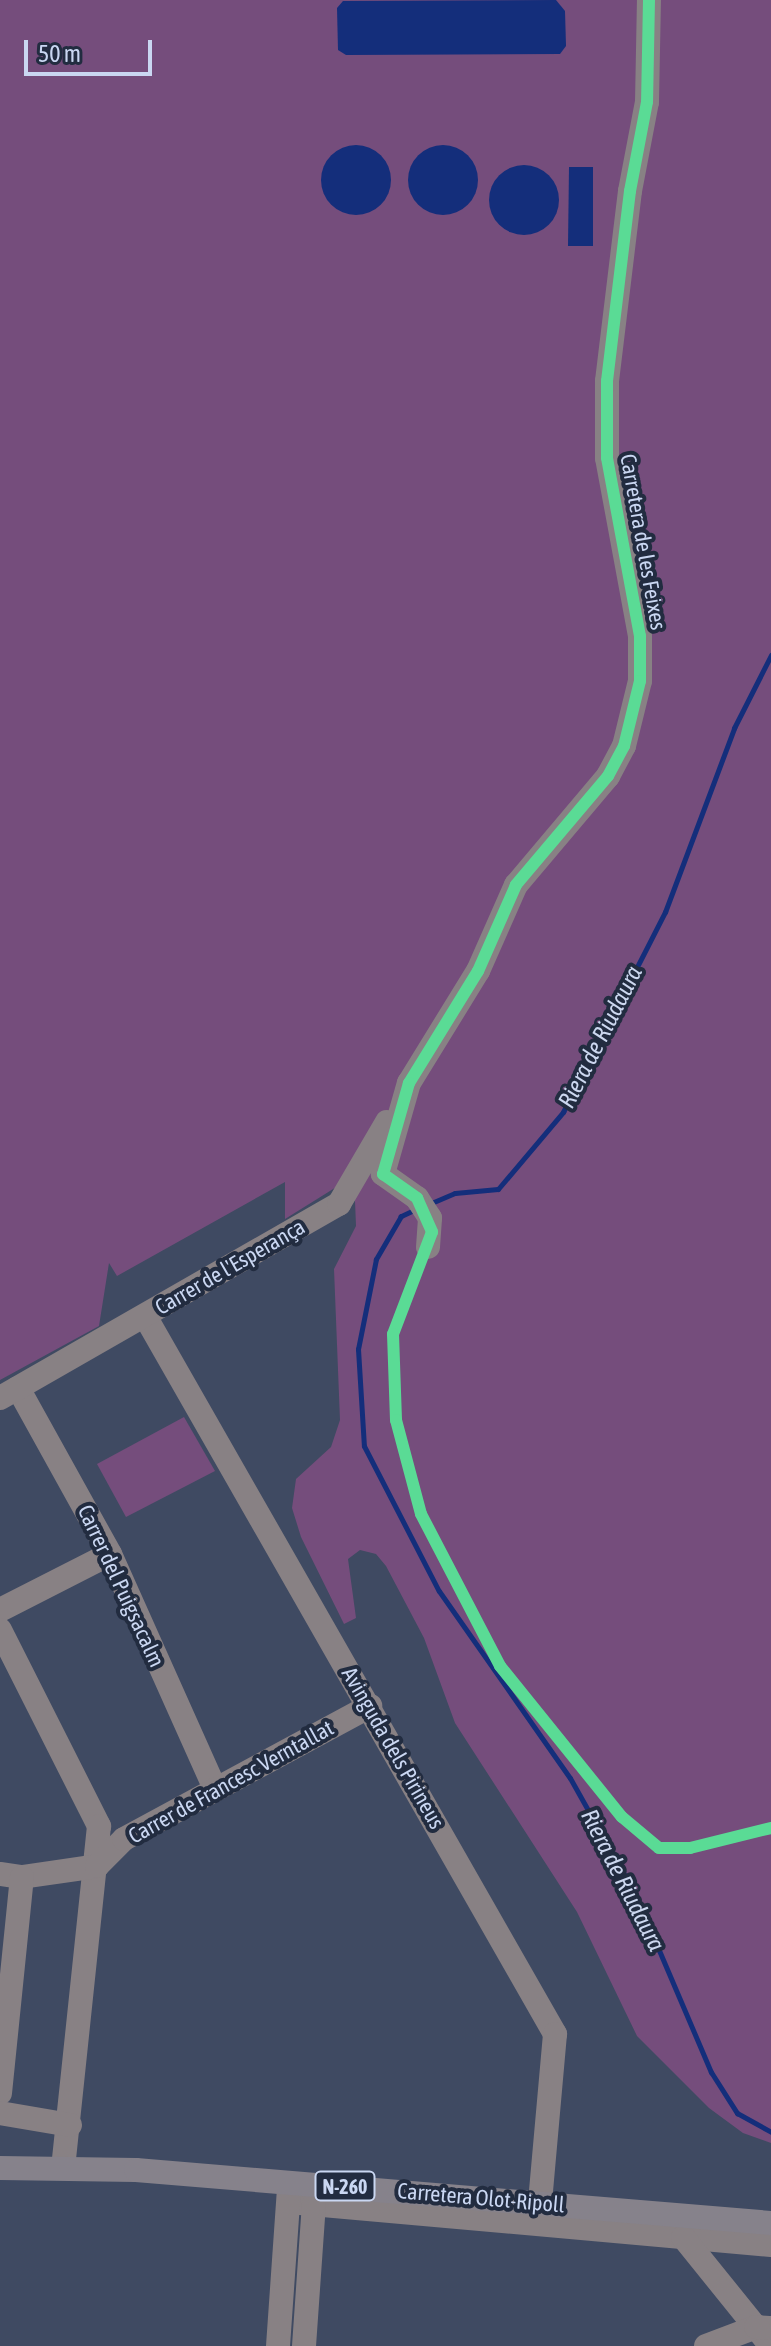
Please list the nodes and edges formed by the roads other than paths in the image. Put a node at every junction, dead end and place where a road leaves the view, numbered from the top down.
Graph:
1 (649, 0) edge
2 (409, 1083) junction
3 (428, 1247) dead end
4 (145, 1316) junction
5 (9, 1393) edge
6 (110, 1554) junction
7 (0, 1610) edge
8 (0, 1630) edge
9 (370, 1706) junction
10 (215, 1789) junction
11 (97, 1866) junction
12 (11, 1875) edge
13 (0, 2093) edge
14 (0, 2113) edge
15 (70, 2125) junction
16 (0, 2168) edge
17 (63, 2168) junction
18 (289, 2192) junction
19 (540, 2203) junction
20 (314, 2204) junction
21 (771, 2223) edge
22 (683, 2237) junction
23 (771, 2245) edge
24 (766, 2334) edge
25 (278, 2346) edge
26 (304, 2346) edge
27 (706, 2346) edge

1 - 2 street, Carretera de les Feixes
2 - 3 street, Carretera de les Feixes
2 - 4 street, Carrer de l'Esperança
4 - 5 street, Carrer de l'Esperança
4 - 9 street, Avinguda dels Pirineus
5 - 6 street, Carrer del Puigsacalm
6 - 7 street
6 - 10 street, Carrer del Puigsacalm
8 - 11 street, Carrer de Francesc Verntallat
9 - 10 street, Carrer de Francesc Verntallat
9 - 19 street, Avinguda dels Pirineus
10 - 11 street, Carrer de Francesc Verntallat
11 - 12 street
11 - 15 street, Carrer de Francesc Verntallat
12 - 13 street
14 - 15 street
15 - 17 street, Carrer de Francesc Verntallat
16 - 17 main road, Carretera Olot-Ripoll / N-260
17 - 18 main road, Carretera Olot-Ripoll / N-260
18 - 19 main road, Carretera Olot-Ripoll / N-260
18 - 20 street
18 - 25 street
19 - 21 main road, Carretera Olot-Ripoll / N-260
20 - 22 street
20 - 26 street
22 - 23 street
22 - 24 street
24 - 27 street

